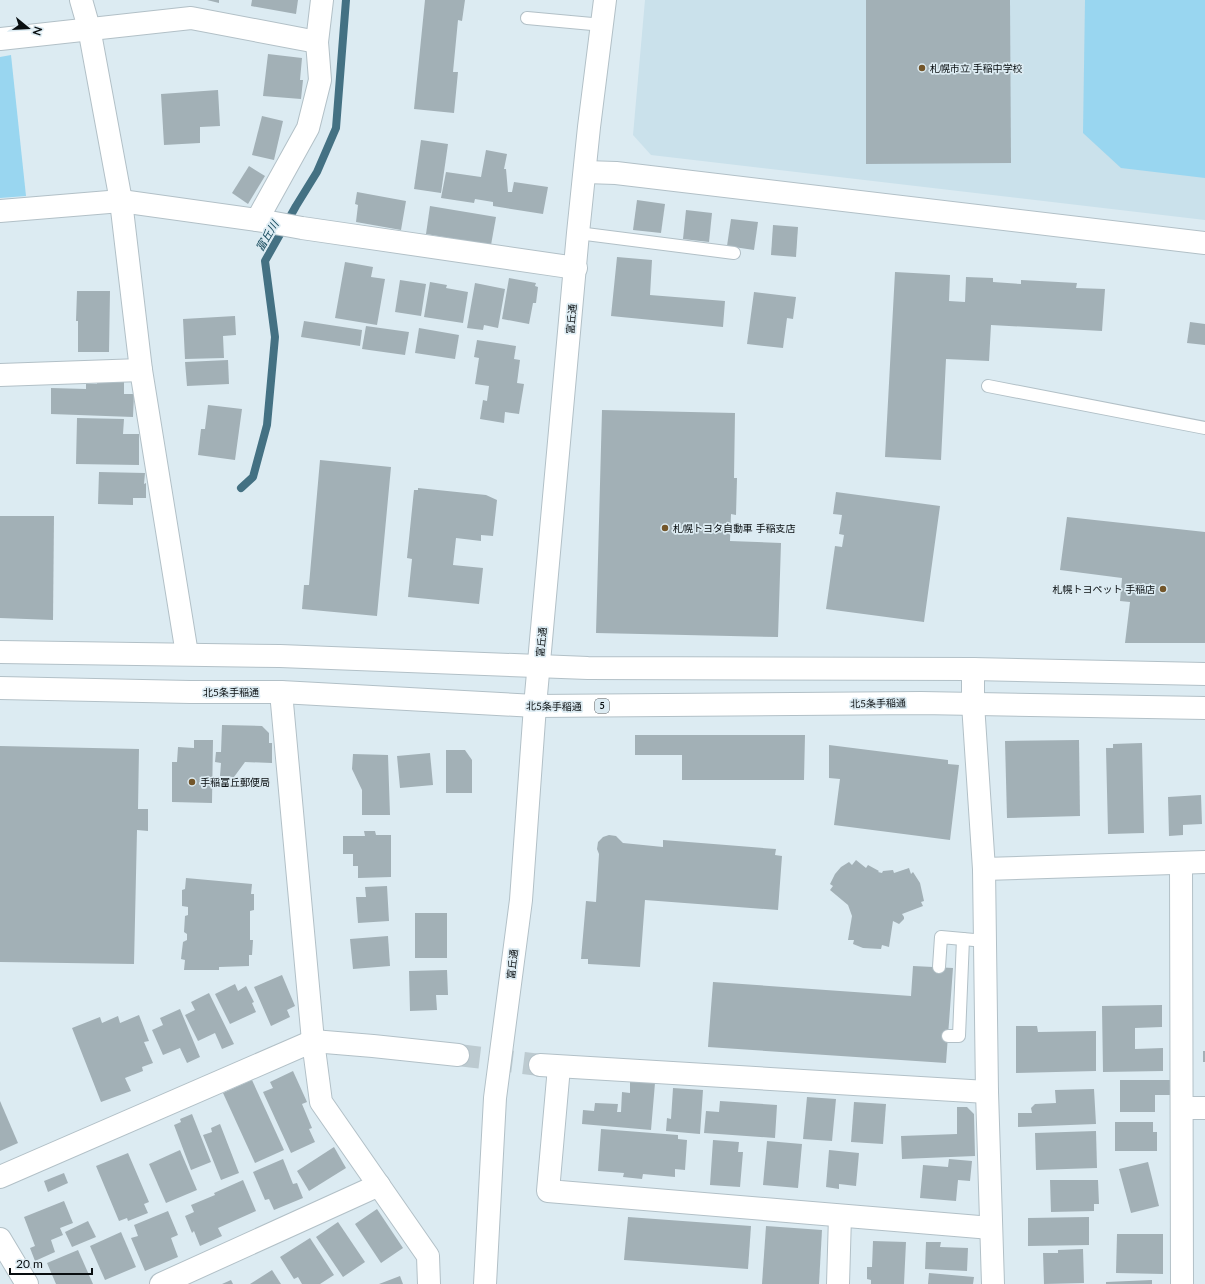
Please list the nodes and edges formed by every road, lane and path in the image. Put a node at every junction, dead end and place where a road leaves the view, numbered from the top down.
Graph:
1 (81, 0) edge
2 (322, 0) edge
3 (605, 0) edge
4 (527, 18) dead end
5 (603, 25) junction
6 (89, 28) junction
7 (0, 39) edge
8 (317, 42) junction
9 (585, 172) junction
10 (121, 201) junction
11 (0, 211) edge
12 (261, 220) junction
13 (578, 234) junction
14 (1205, 243) edge
15 (734, 254) dead end
16 (576, 268) junction
17 (141, 370) junction
18 (0, 375) edge
19 (988, 386) dead end
20 (1205, 428) edge
21 (0, 652) edge
22 (187, 654) junction
23 (539, 667) junction
24 (973, 669) junction
25 (1205, 674) edge
26 (0, 688) edge
27 (281, 692) junction
28 (973, 704) junction
29 (535, 706) junction
30 (1205, 708) edge
31 (1205, 862) edge
32 (1182, 863) junction
33 (984, 869) junction
34 (963, 939) junction
35 (985, 941) junction
36 (939, 967) dead end
37 (948, 1036) dead end
38 (314, 1041) junction
39 (458, 1055) tunnel mouth
40 (988, 1092) junction
41 (1182, 1108) junction
42 (1205, 1108) edge
43 (0, 1177) edge
44 (379, 1185) junction
45 (840, 1216) junction
46 (991, 1228) junction
47 (0, 1240) edge
48 (27, 1284) edge
49 (161, 1284) edge
50 (429, 1284) edge
51 (485, 1284) edge
52 (838, 1284) edge
53 (993, 1284) edge
54 (1182, 1284) edge

1 - 6 main road
2 - 8 main road
3 - 5 main road, 富丘通
4 - 5 lane
5 - 9 main road, 富丘通
6 - 7 main road
6 - 8 main road
6 - 10 main road
8 - 12 main road
9 - 13 main road, 富丘通
9 - 14 main road
10 - 11 main road
10 - 12 main road
10 - 17 main road
12 - 16 main road
13 - 15 lane
13 - 16 main road, 富丘通
16 - 23 main road, 富丘通
17 - 18 main road
17 - 22 main road
19 - 20 lane
21 - 22 main road
22 - 23 main road
23 - 24 main road
23 - 29 main road, 富丘通
24 - 25 main road
24 - 28 main road
26 - 27 main road, 北5条手稲通 / 5
27 - 29 main road, 北5条手稲通 / 5
27 - 38 main road
28 - 29 main road, 北5条手稲通 / 5
28 - 30 main road, 北5条手稲通 / 5
28 - 33 main road
29 - 51 main road, 富丘通
31 - 32 main road
32 - 33 main road
32 - 41 main road
33 - 35 main road
34 - 35 lane
34 - 36 lane
34 - 37 lane
35 - 40 main road
38 - 39 main road
38 - 43 main road
38 - 44 main road
40 - 45 main road
40 - 46 main road
41 - 42 main road
41 - 54 main road
44 - 49 main road
44 - 50 main road
45 - 46 main road
45 - 52 main road
46 - 53 main road
47 - 48 main road

